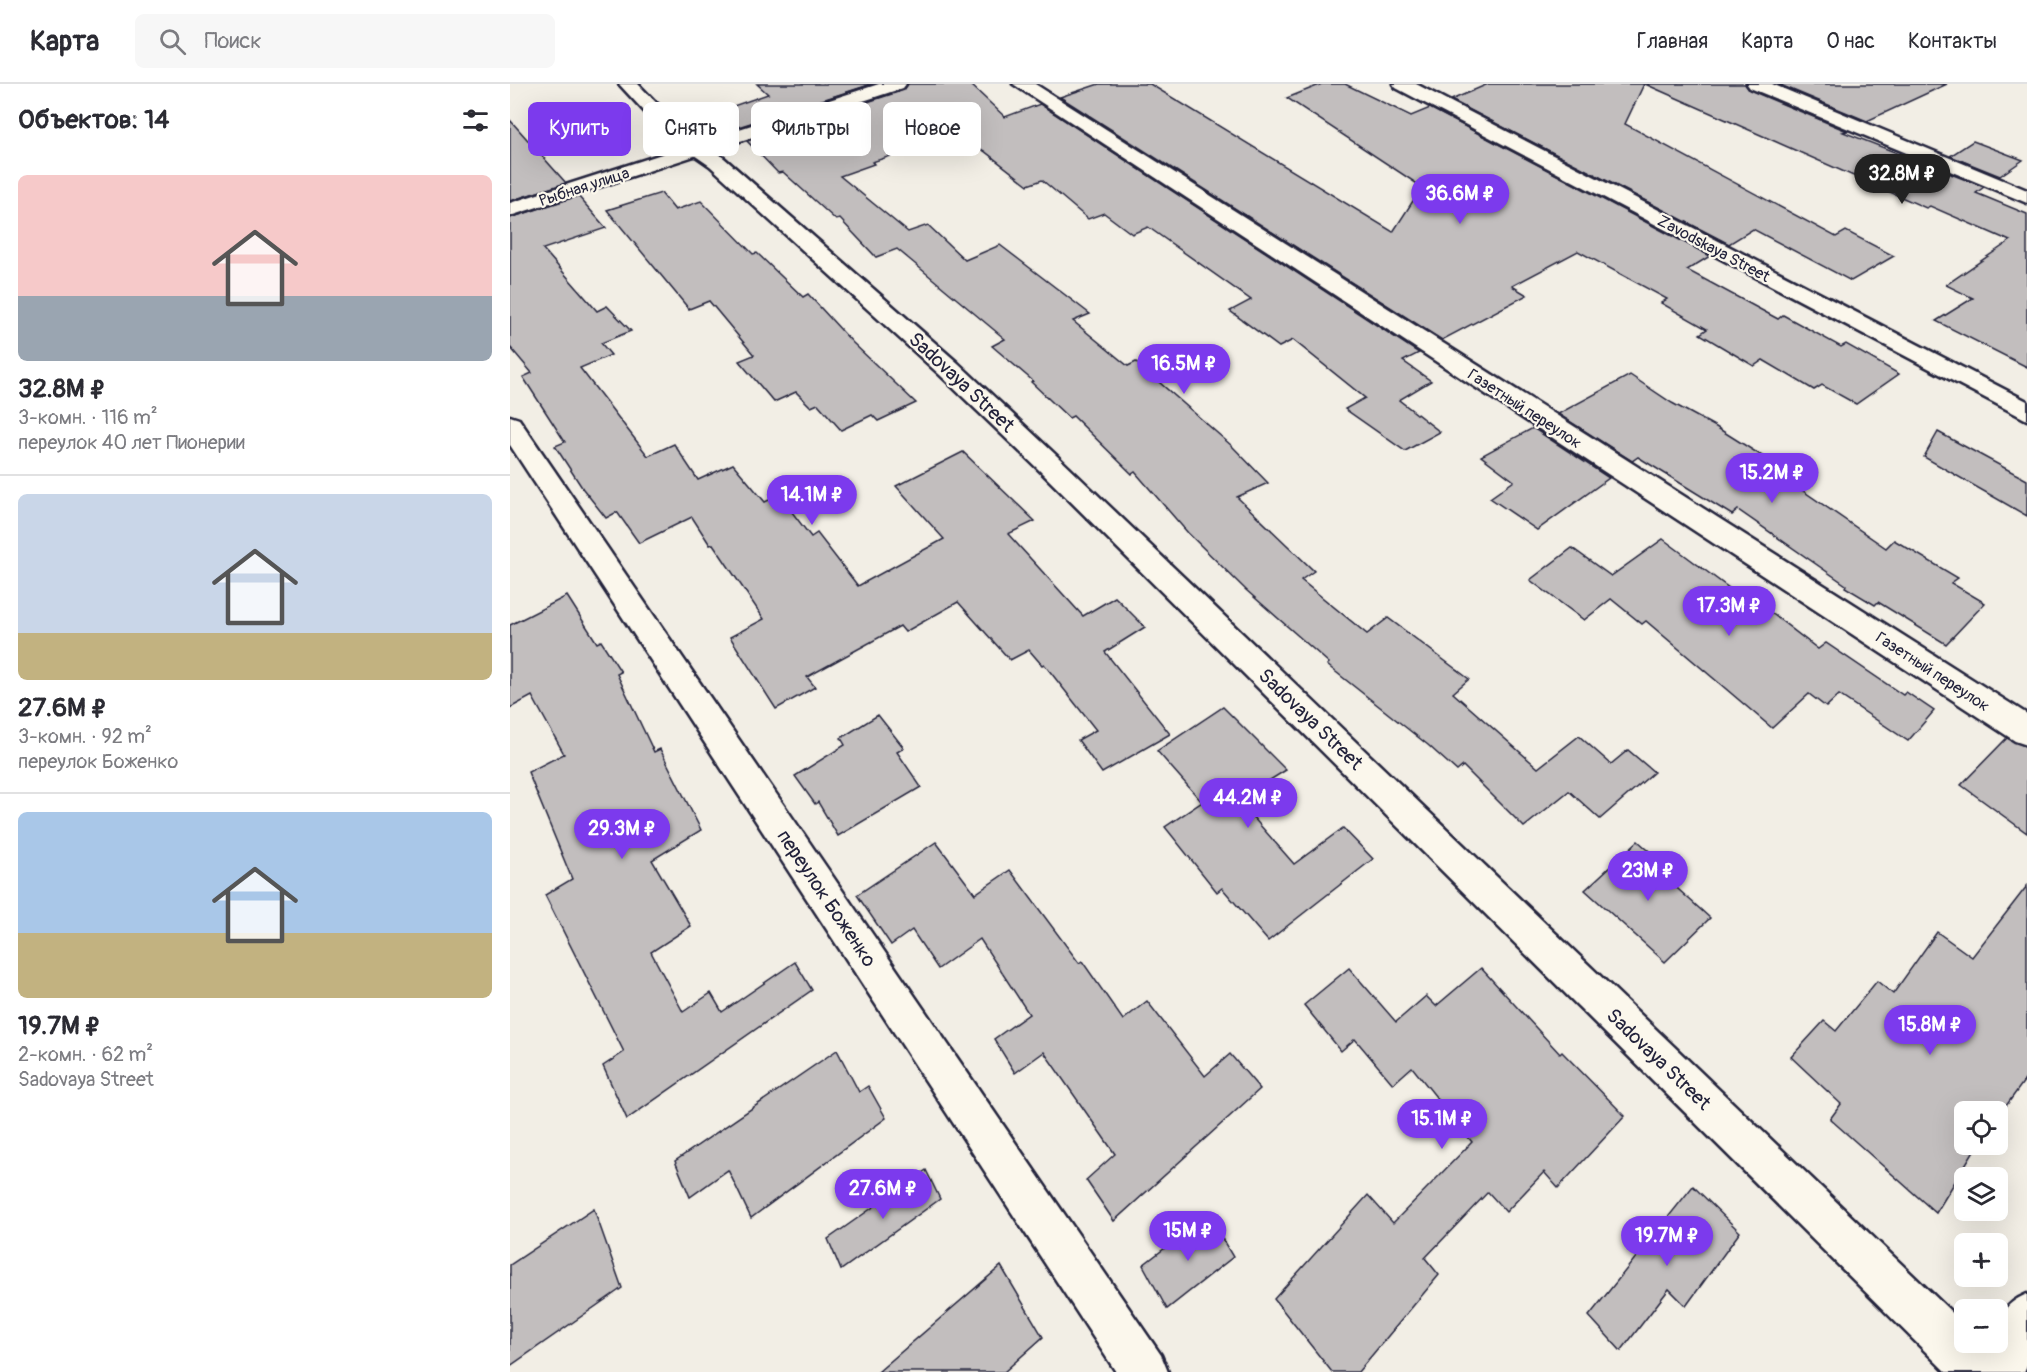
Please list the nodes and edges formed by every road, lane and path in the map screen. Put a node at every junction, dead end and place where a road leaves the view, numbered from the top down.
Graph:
1 (628, 84) edge
2 (897, 84) edge
3 (1022, 84) edge
4 (1402, 84) edge
5 (1756, 84) edge
6 (645, 102) edge
7 (739, 135) edge
8 (674, 156) edge
9 (709, 156) edge
10 (2027, 197) edge
11 (510, 210) edge
12 (2027, 411) edge
13 (510, 424) edge
14 (2027, 731) edge
15 (2027, 1317) edge
16 (1144, 1372) edge
17 (1980, 1372) edge
18 (1998, 1372) edge

1 - 6 street, Sadovaya Street
2 - 7 street, Рыбная улица
3 - 14 street, Газетный переулок
4 - 12 street, Zavodskaya Street
5 - 10 street
8 - 11 street, Рыбная улица
9 - 17 street, Sadovaya Street
13 - 16 street, переулок Боженко
15 - 18 street

